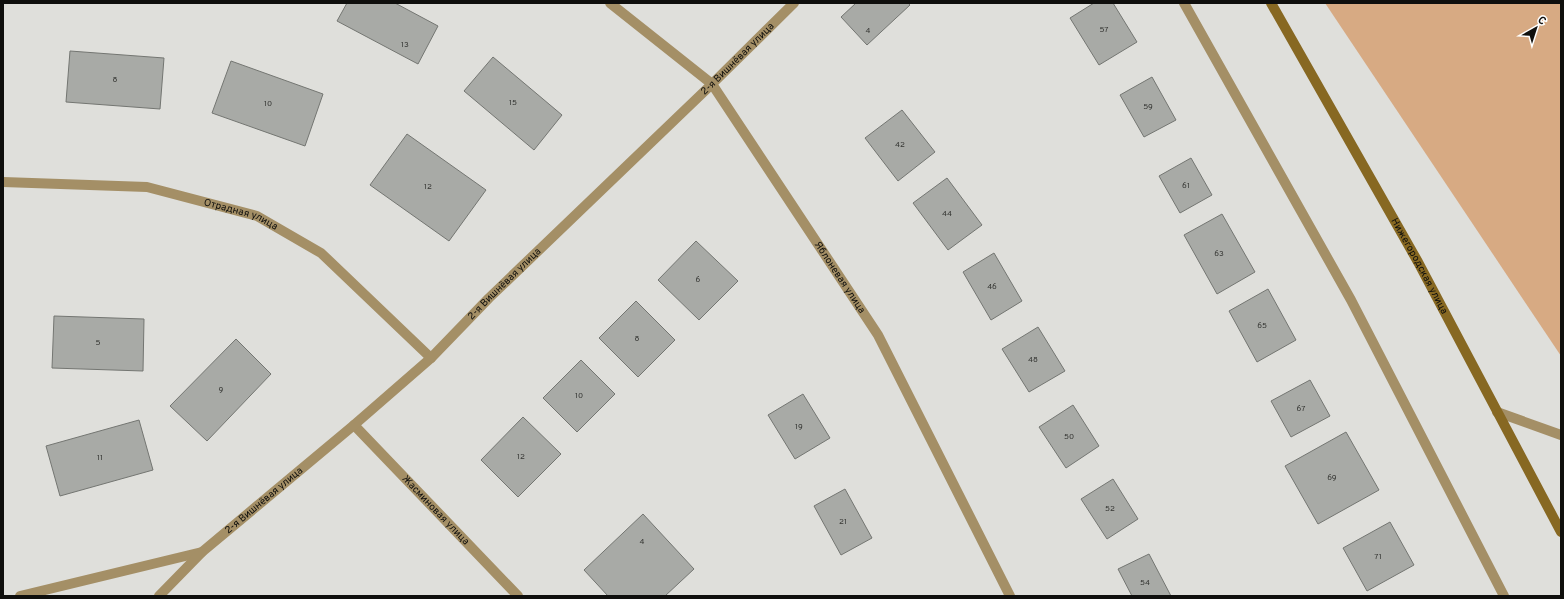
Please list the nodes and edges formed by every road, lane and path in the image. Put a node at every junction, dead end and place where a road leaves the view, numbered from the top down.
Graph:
1 (610, 3) edge
2 (794, 3) edge
3 (1184, 3) edge
4 (1271, 3) edge
5 (712, 84) junction
6 (3, 182) edge
7 (431, 358) junction
8 (1498, 412) junction
9 (354, 425) junction
10 (1561, 435) edge
11 (1561, 532) edge
12 (202, 552) junction
13 (20, 596) edge
14 (159, 596) edge
15 (518, 596) edge
16 (1010, 596) edge
17 (1504, 596) edge

1 - 5 street, Яблоневая улица
2 - 5 street, 2-я Вишнёвая улица
3 - 17 street
4 - 8 street, Нижегородская улица
5 - 7 street, 2-я Вишнёвая улица
5 - 16 street, Яблоневая улица
6 - 7 street, Отрадная улица
7 - 9 street, 2-я Вишнёвая улица
8 - 10 street
8 - 11 street, Нижегородская улица
9 - 12 street, 2-я Вишнёвая улица
9 - 15 street, Жасминовая улица
12 - 13 street, 2-я Вишнёвая улица
12 - 14 street, 2-я Вишнёвая улица

